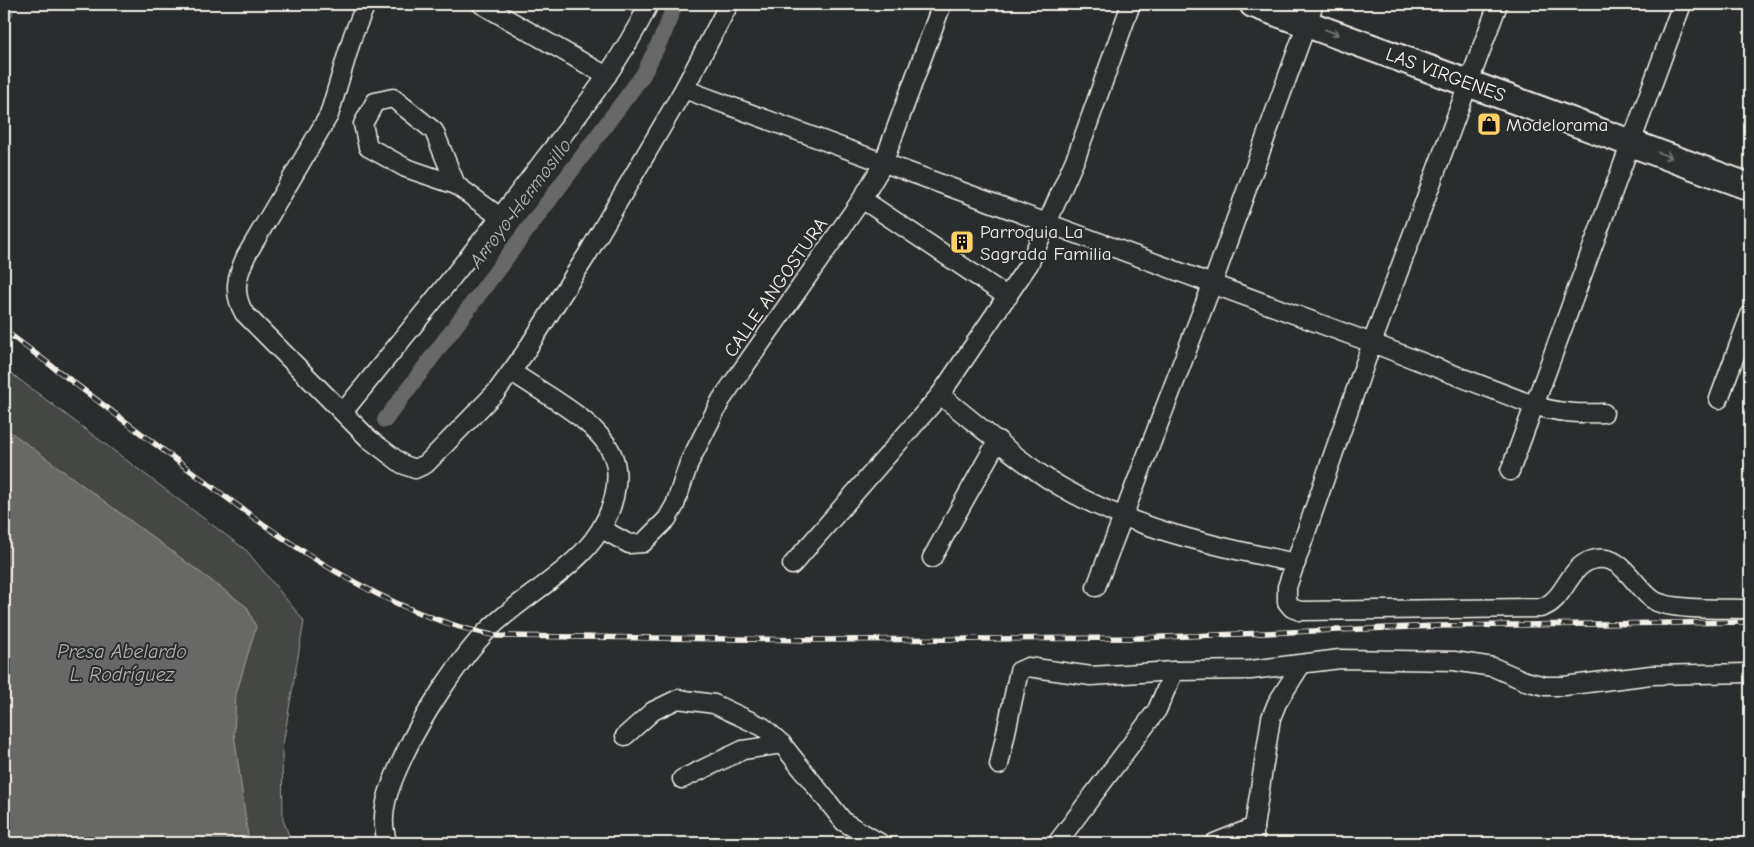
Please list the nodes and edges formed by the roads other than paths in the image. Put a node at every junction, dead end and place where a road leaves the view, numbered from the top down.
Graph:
1 (366, 4) edge
2 (481, 4) edge
3 (649, 4) edge
4 (729, 4) edge
5 (942, 4) edge
6 (1131, 4) edge
7 (1253, 4) edge
8 (1498, 4) edge
9 (1682, 4) edge
10 (1310, 13) edge
11 (607, 76) junction
12 (1469, 83) junction
13 (684, 89) junction
14 (1630, 142) junction
15 (883, 164) junction
16 (456, 185) junction
17 (1750, 188) edge
18 (862, 199) junction
19 (500, 217) junction
20 (1049, 223) junction
21 (1212, 285) junction
22 (1008, 297) junction
23 (1750, 315) edge
24 (1372, 343) junction
25 (512, 372) junction
26 (940, 395) junction
27 (1718, 399) dead end
28 (1533, 405) junction
29 (344, 411) junction
30 (1604, 413) dead end
31 (998, 440) junction
32 (1510, 471) dead end
33 (1124, 517) junction
34 (602, 529) junction
35 (932, 558) dead end
36 (1296, 563) junction
37 (792, 565) dead end
38 (1096, 587) dead end
39 (1750, 609) edge
40 (1301, 665) junction
41 (1174, 671) junction
42 (1750, 673) edge
43 (625, 736) dead end
44 (782, 744) junction
45 (999, 765) dead end
46 (682, 779) dead end
47 (1254, 835) edge
48 (388, 843) edge
49 (880, 843) edge
50 (1057, 843) edge
51 (1214, 843) edge

1 - 29 street
2 - 11 street
3 - 11 street
4 - 13 street
5 - 15 street, CALLE ANGOSTURA
6 - 20 street
7 - 10 highway, LAS VIRGENES
8 - 12 street
9 - 14 street
10 -> 12 highway, LAS VIRGENES
10 - 21 street
11 - 19 street
12 - 14 highway, LAS VIRGENES
12 - 24 street
13 - 15 street
13 - 25 street
14 -> 17 highway, LAS VIRGENES
14 - 28 street
15 - 18 street, CALLE ANGOSTURA
15 - 20 street
16 - 16 street
16 - 19 street
18 - 22 street
18 - 34 street, CALLE ANGOSTURA
19 - 29 street
20 - 21 street
20 - 22 street
21 - 24 street
21 - 33 street
22 - 26 street
23 - 27 street
24 - 28 street
24 - 36 street
25 - 29 street
25 - 34 street
26 - 31 street
26 - 37 street
28 - 30 street
28 - 32 street
31 - 33 street
31 - 35 street
33 - 36 street
33 - 38 street
34 - 48 street
36 - 39 street
40 - 41 street
40 - 42 street
40 - 47 street
41 - 45 street
41 - 50 street
43 - 44 street
44 - 46 street
44 - 49 street
47 - 51 street

